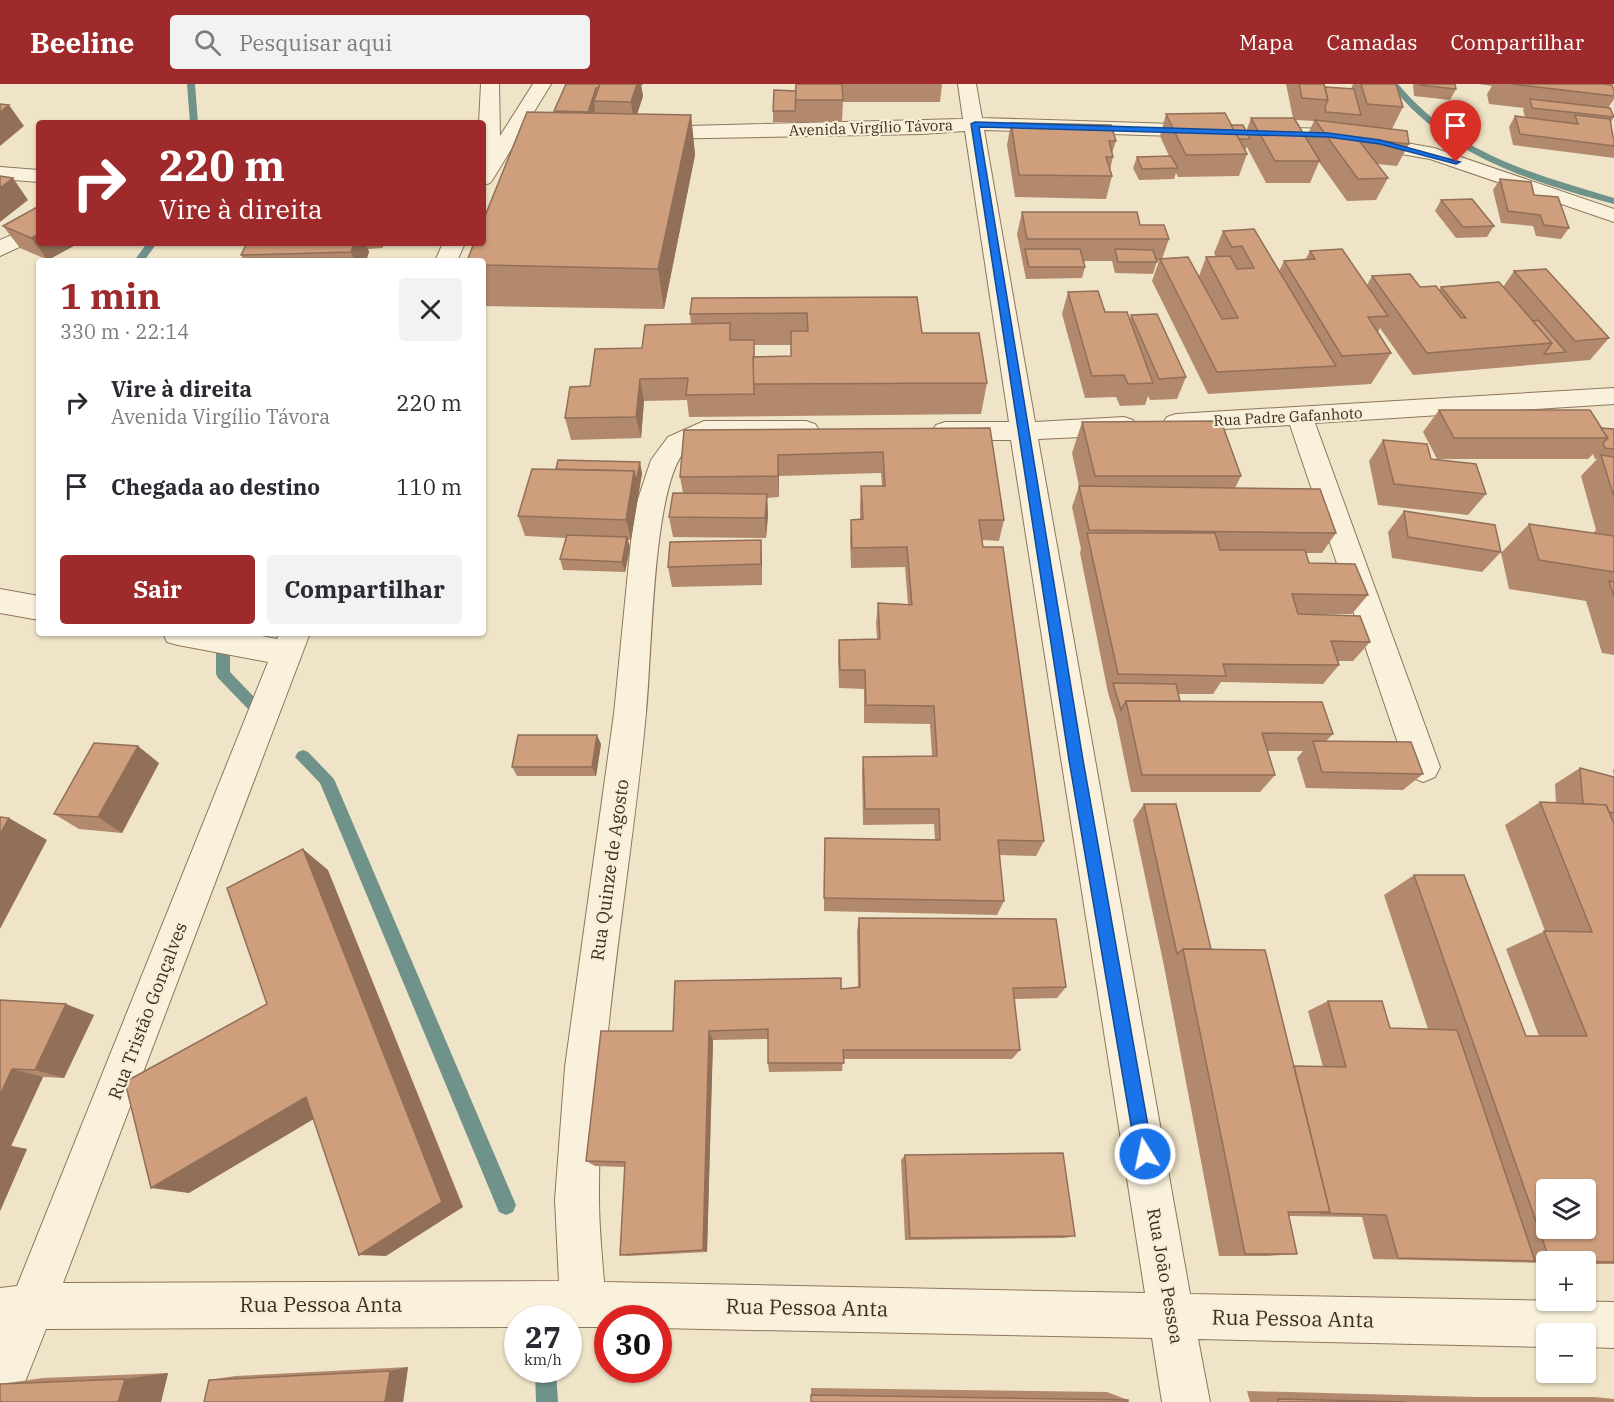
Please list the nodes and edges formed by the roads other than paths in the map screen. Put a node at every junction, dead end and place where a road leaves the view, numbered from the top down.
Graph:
1 (490, 84) edge
2 (542, 84) edge
3 (967, 84) edge
4 (975, 124) junction
5 (1222, 132) edge
6 (1246, 132) edge
7 (630, 133) edge
8 (513, 134) junction
9 (536, 134) edge
10 (493, 160) junction
11 (486, 173) edge
12 (0, 174) edge
13 (36, 176) edge
14 (1614, 216) edge
15 (36, 231) edge
16 (0, 249) edge
17 (1614, 396) edge
18 (1300, 416) junction
19 (836, 430) edge
20 (917, 431) edge
21 (1022, 432) junction
22 (0, 601) edge
23 (36, 607) edge
24 (212, 636) edge
25 (291, 643) edge
26 (1423, 767) edge
27 (583, 1304) junction
28 (17, 1308) edge
29 (1173, 1316) junction
30 (1614, 1326) edge
31 (0, 1387) edge
32 (1186, 1402) edge

1 - 10 street
2 - 8 street
3 - 4 street, Rua João Pessoa
4 - 5 street, Avenida Virgílio Távora
4 - 7 street, Avenida Virgílio Távora
4 - 21 street, Rua João Pessoa
6 - 14 street
8 - 9 street
8 - 10 street
10 - 11 street
12 - 13 street
15 - 16 street
17 - 18 street, Rua Padre Gafanhoto
18 - 21 street, Rua Padre Gafanhoto
18 - 26 street
19 - 27 street, Rua Quinze de Agosto
20 - 21 street, Rua Padre Gafanhoto
21 - 29 street, Rua João Pessoa
22 - 23 street
24 - 25 street
25 - 28 street, Rua Tristão Gonçalves
27 - 28 street, Rua Pessoa Anta
27 - 29 street, Rua Pessoa Anta
28 - 31 street, Rua Tristão Gonçalves
29 - 30 street, Rua Pessoa Anta
29 - 32 street, Rua João Pessoa

